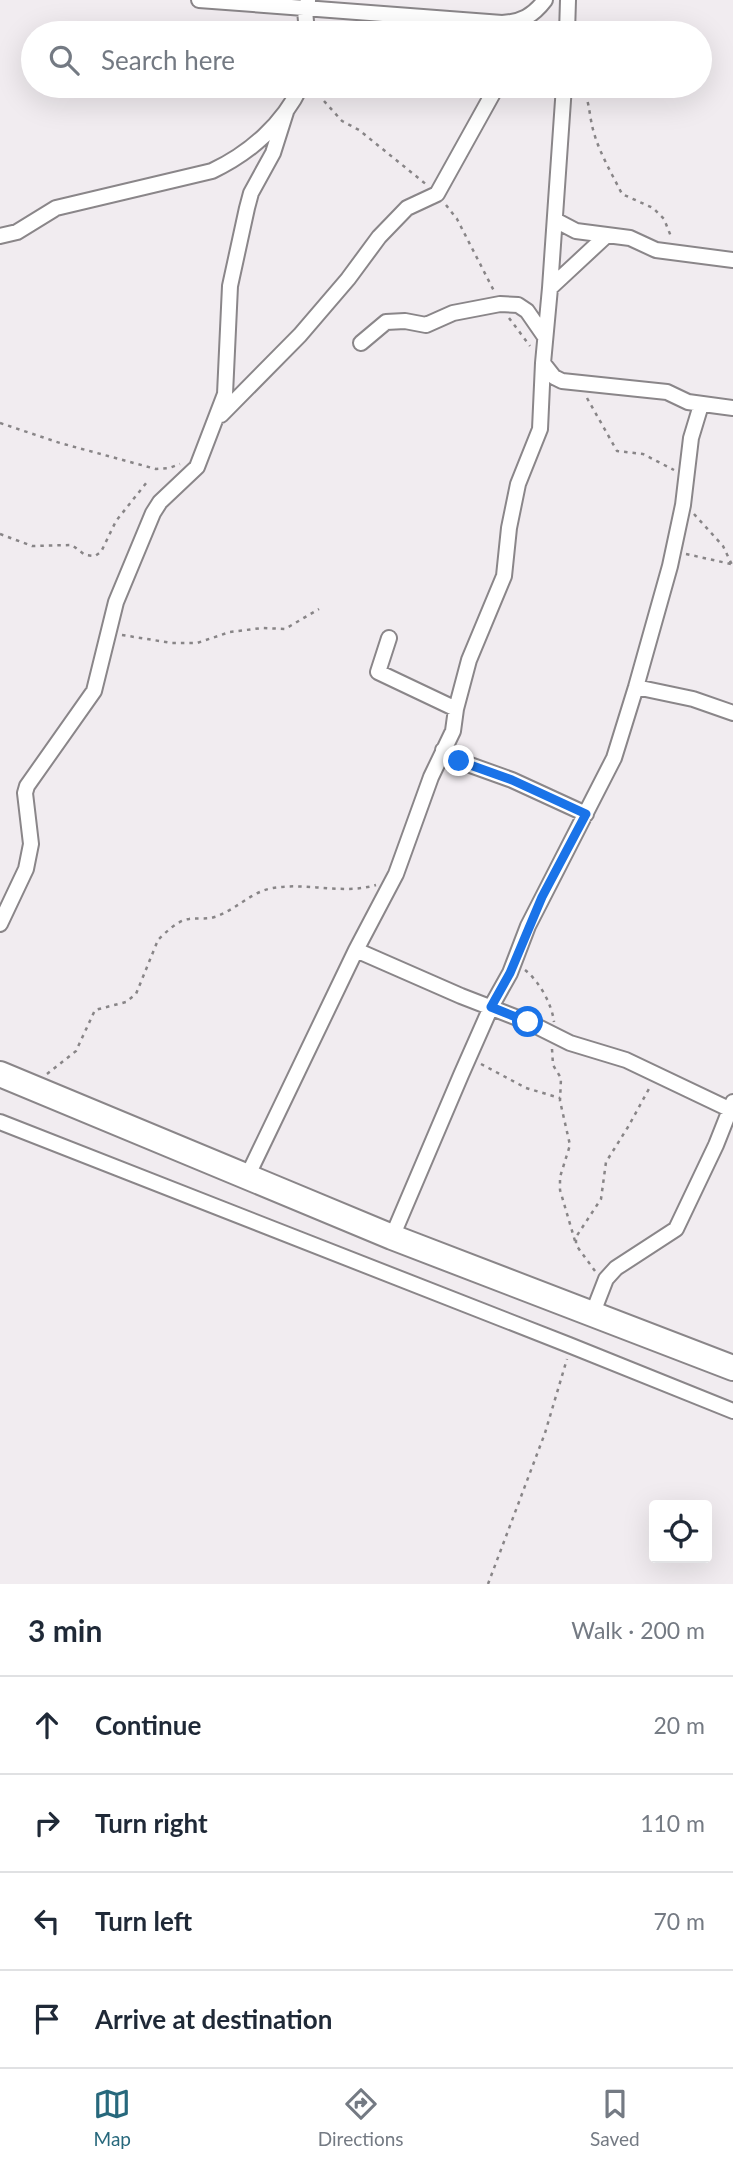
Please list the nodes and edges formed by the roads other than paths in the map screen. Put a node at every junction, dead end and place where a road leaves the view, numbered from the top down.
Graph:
1 (199, 0) edge
2 (568, 0) edge
3 (307, 5) edge
4 (540, 6) edge
5 (480, 21) edge
6 (513, 21) edge
7 (567, 21) edge
8 (294, 98) edge
9 (490, 98) edge
10 (563, 98) edge
11 (286, 112) junction
12 (555, 220) junction
13 (607, 235) junction
14 (0, 236) edge
15 (733, 260) edge
16 (550, 288) junction
17 (545, 337) junction
18 (360, 343) dead end
19 (542, 363) junction
20 (701, 405) junction
21 (733, 408) edge
22 (215, 421) junction
23 (389, 638) dead end
24 (636, 687) junction
25 (456, 709) junction
26 (733, 713) edge
27 (443, 750) junction
28 (586, 814) junction
29 (0, 924) edge
30 (356, 950) junction
31 (491, 1007) junction
32 (0, 1074) edge
33 (732, 1107) edge
34 (0, 1122) edge
35 (247, 1177) junction
36 (392, 1237) junction
37 (592, 1315) junction
38 (733, 1368) edge
39 (733, 1411) edge

1 - 3 street
2 - 7 street
3 - 5 street
4 - 6 street
8 - 11 street
9 - 22 street
10 - 12 street
11 - 14 street
11 - 22 street
12 - 13 street
12 - 16 street
13 - 15 street
13 - 16 street
16 - 17 street
17 - 18 street
17 - 19 street
19 - 20 street
19 - 25 street
20 - 21 street
20 - 24 street
22 - 29 street
23 - 25 street
24 - 26 street
24 - 28 street
25 - 27 street
27 - 28 street
27 - 30 street
28 - 31 street
30 - 31 street
30 - 35 street
31 - 33 street
31 - 36 street
32 - 35 highway
33 - 37 street
34 - 39 street
35 - 36 highway
36 - 37 highway
37 - 38 highway

